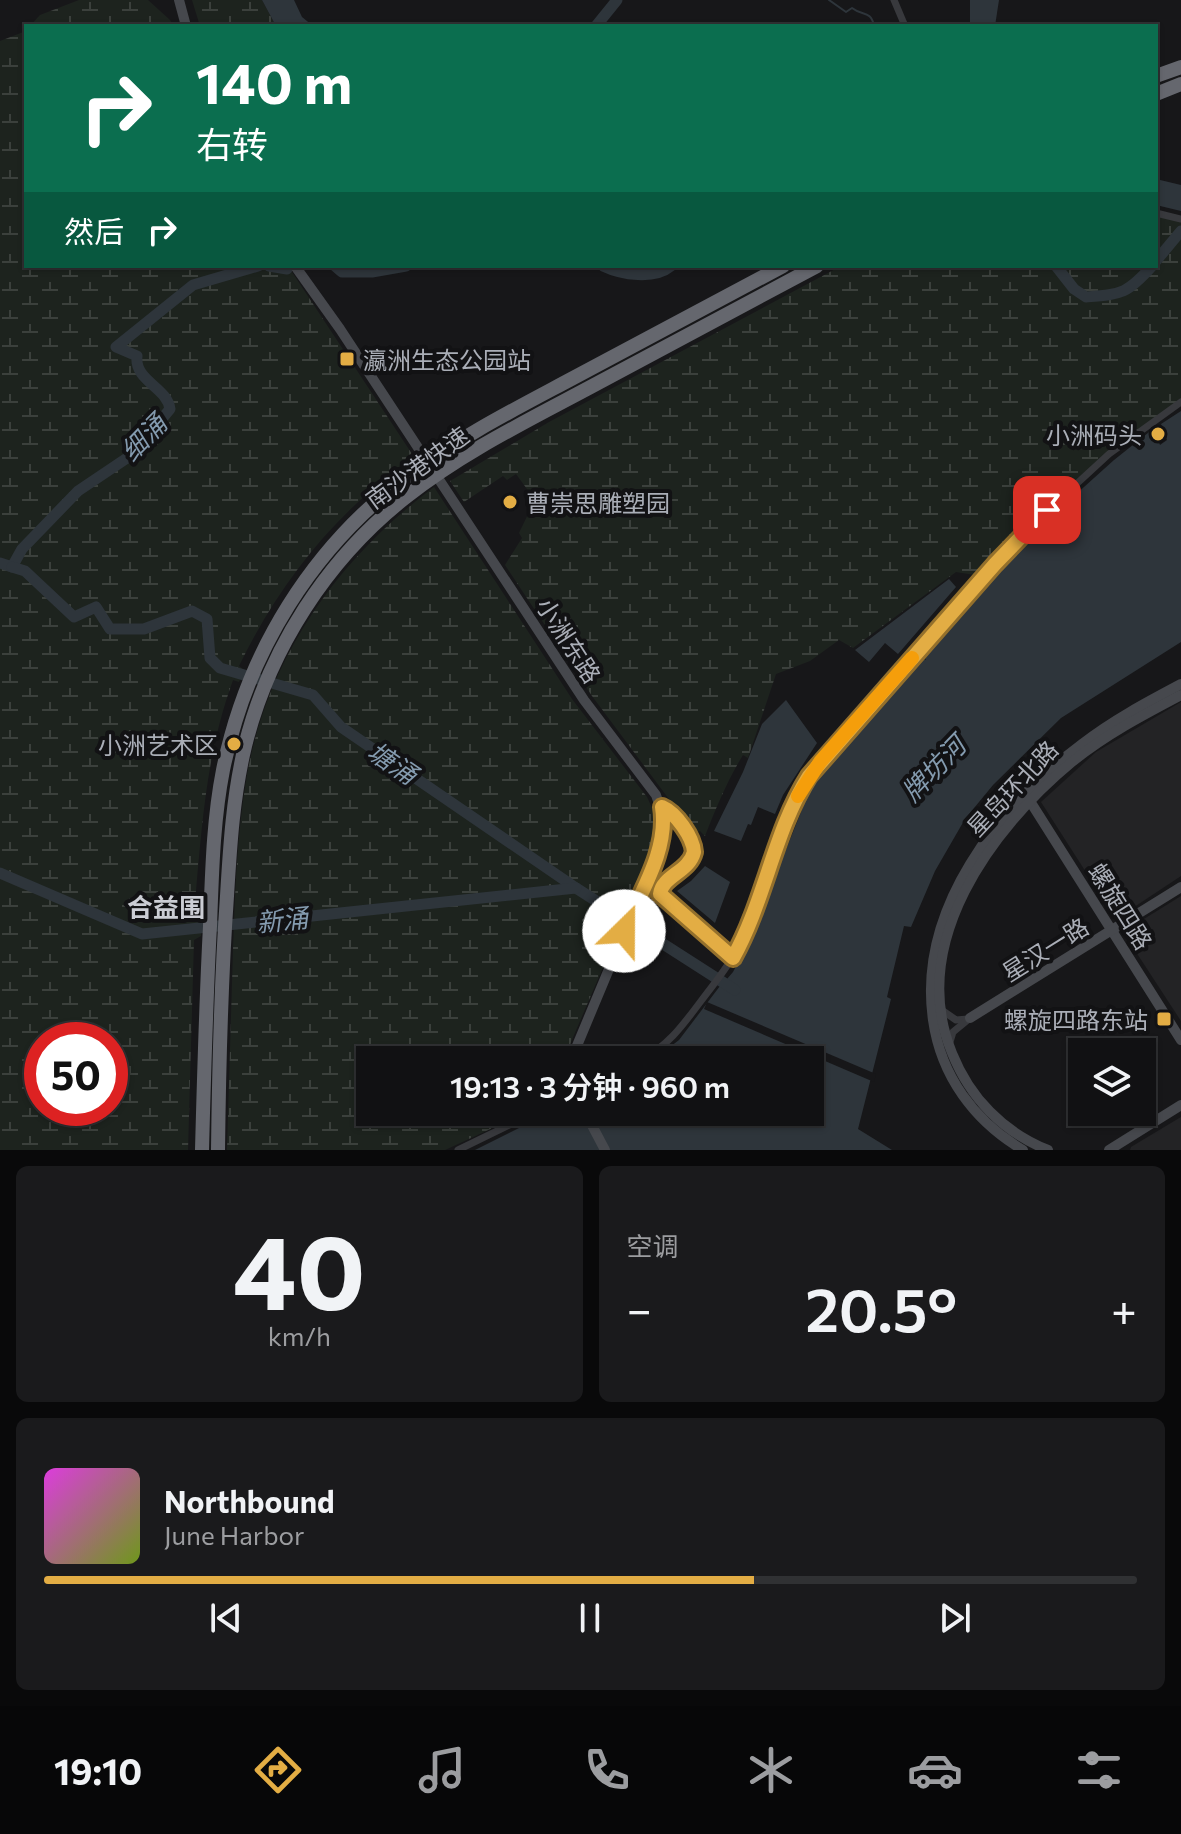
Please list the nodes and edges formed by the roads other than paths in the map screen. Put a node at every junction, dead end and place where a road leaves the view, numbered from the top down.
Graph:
1 (179, 0) edge
2 (894, 0) edge
3 (185, 24) edge
4 (904, 24) edge
5 (1181, 67) edge
6 (1158, 75) edge
7 (1181, 84) edge
8 (1158, 93) edge
9 (1158, 213) edge
10 (1181, 219) edge
11 (779, 268) edge
12 (813, 268) edge
13 (297, 269) edge
14 (1181, 402) edge
15 (1181, 684) edge
16 (1181, 695) edge
17 (1028, 798) junction
18 (662, 807) junction
19 (1181, 887) edge
20 (1112, 930) junction
21 (733, 958) junction
22 (941, 1008) junction
23 (970, 1018) junction
24 (1181, 1040) edge
25 (577, 1046) edge
26 (663, 1046) edge
27 (950, 1048) junction
28 (1181, 1105) edge
29 (507, 1126) edge
30 (592, 1126) edge
31 (1126, 1140) junction
32 (202, 1150) edge
33 (218, 1150) edge
34 (458, 1150) edge
35 (605, 1150) edge
36 (1023, 1150) edge
37 (1048, 1150) edge
38 (1109, 1150) edge
39 (1117, 1150) edge

1 - 3 main road
2 - 4 street
5 - 6 highway
7 - 8 highway
9 - 10 street
11 - 32 highway, 南沙港快速, bridge
12 - 33 highway, 南沙港快速, bridge
13 - 18 main road, 小洲东路
14 - 21 street
15 - 17 main road, 星岛环北路
16 - 17 main road, 星岛环北路
17 - 20 main road, 螺旋四路
17 - 22 main road, 星岛环北路
17 - 36 main road, 星岛环北路
18 - 21 street
18 - 25 main road
19 - 20 main road, 星汉一路
20 - 23 main road, 星汉一路
20 - 24 main road, 螺旋四路
21 - 26 street
22 - 23 street
22 - 27 main road, 星岛环北路
23 - 27 street, 星汉一路
27 - 37 main road, 星岛环北路
28 - 31 main road
29 - 34 street
30 - 35 main road
31 - 38 main road
31 - 39 main road

